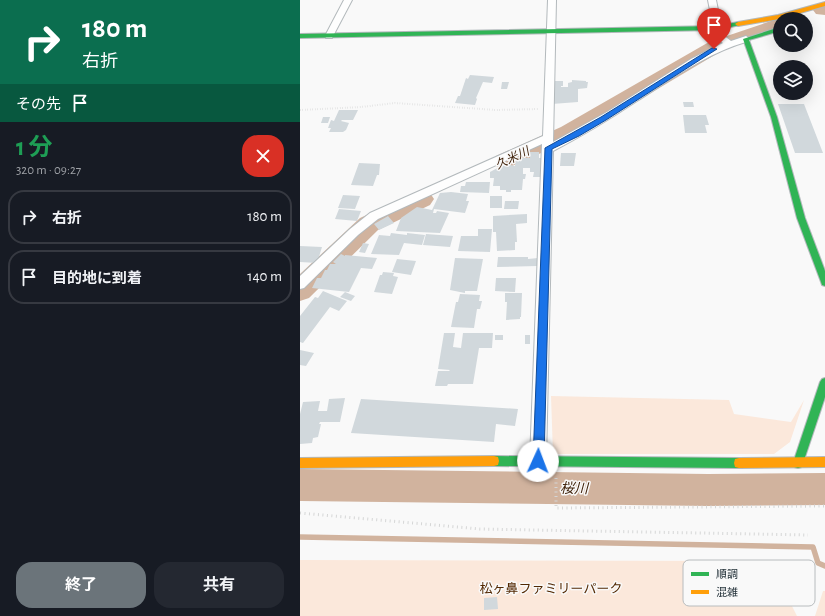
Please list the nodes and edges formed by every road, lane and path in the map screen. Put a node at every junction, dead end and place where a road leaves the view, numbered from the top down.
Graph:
1 (348, 0) edge
2 (552, 0) edge
3 (712, 0) edge
4 (825, 4) edge
5 (809, 9) junction
6 (808, 12) edge
7 (717, 28) junction
8 (773, 31) edge
9 (551, 32) junction
10 (300, 36) edge
11 (329, 36) junction
12 (746, 39) junction
13 (726, 42) junction
14 (548, 108) junction
15 (300, 110) edge
16 (548, 142) junction
17 (825, 282) edge
18 (300, 284) edge
19 (825, 382) edge
20 (538, 461) junction
21 (825, 462) edge
22 (300, 463) edge
23 (798, 464) junction
24 (556, 479) dead end
25 (825, 506) edge
26 (300, 513) edge
27 (808, 535) dead end

1 - 11 street
2 - 9 street
3 - 7 street
4 - 5 street
5 - 6 street
5 - 7 street
7 - 9 street
7 - 13 street
8 - 12 street
9 - 11 street
9 - 14 street
10 - 11 street
12 - 13 street
12 - 17 street
13 - 16 street
14 - 15 path
14 - 16 street
16 - 18 street
16 - 20 street
19 - 23 street
20 - 22 street
20 - 23 street
21 - 23 street
24 - 25 path
26 - 27 path

